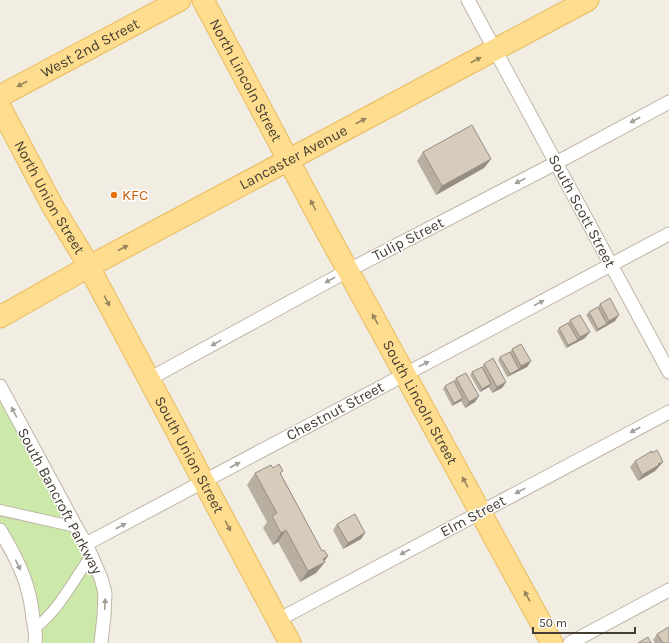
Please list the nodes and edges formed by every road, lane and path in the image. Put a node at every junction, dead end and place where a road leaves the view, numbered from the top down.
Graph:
1 (180, 0) edge
2 (203, 0) edge
3 (468, 0) edge
4 (588, 0) edge
5 (495, 50) junction
6 (0, 96) edge
7 (669, 102) edge
8 (0, 107) edge
9 (288, 160) junction
10 (556, 163) junction
11 (669, 234) edge
12 (611, 264) junction
13 (88, 267) junction
14 (348, 270) junction
15 (0, 317) edge
16 (669, 372) edge
17 (406, 374) junction
18 (149, 379) junction
19 (1, 391) edge
20 (669, 412) edge
21 (204, 482) junction
22 (0, 510) edge
23 (481, 512) junction
24 (76, 527) junction
25 (0, 530) edge
26 (89, 549) junction
27 (669, 590) edge
28 (278, 620) junction
29 (35, 628) junction
30 (35, 643) edge
31 (101, 643) edge
32 (290, 643) edge
33 (552, 643) edge
34 (570, 643) edge

1 -> 6 main road, West 2nd Street
2 - 9 main road, North Lincoln Street
3 - 5 street, South Scott Street
4 - 5 main road, Lancaster Avenue
9 -> 5 main road, Lancaster Avenue
5 - 10 street, South Scott Street
7 -> 10 street, Tulip Street
8 - 13 main road, North Union Street
13 -> 9 main road, Lancaster Avenue
14 -> 9 main road, South Lincoln Street
10 - 12 street, South Scott Street
10 -> 14 street, Tulip Street
11 - 12 street, Chestnut Street
12 - 16 street, South Scott Street
17 -> 12 street, Chestnut Street
13 - 15 main road, Lancaster Avenue
13 -> 18 main road, South Union Street
17 -> 14 main road, South Lincoln Street
14 -> 18 street, Tulip Street
21 -> 17 street, Chestnut Street
23 -> 17 main road, South Lincoln Street
18 - 21 main road, South Union Street
24 -> 19 street, South Bancroft Parkway
20 -> 23 street, Elm Street
26 -> 21 street, Chestnut Street
21 -> 28 main road, South Union Street
22 - 24 street
23 -> 28 street, Elm Street
33 -> 23 main road, South Lincoln Street
24 - 26 street, South Bancroft Parkway
25 -> 29 street
26 - 29 street
31 -> 26 street, South Bancroft Parkway
27 - 34 street
28 - 32 main road, South Union Street
29 - 30 street

